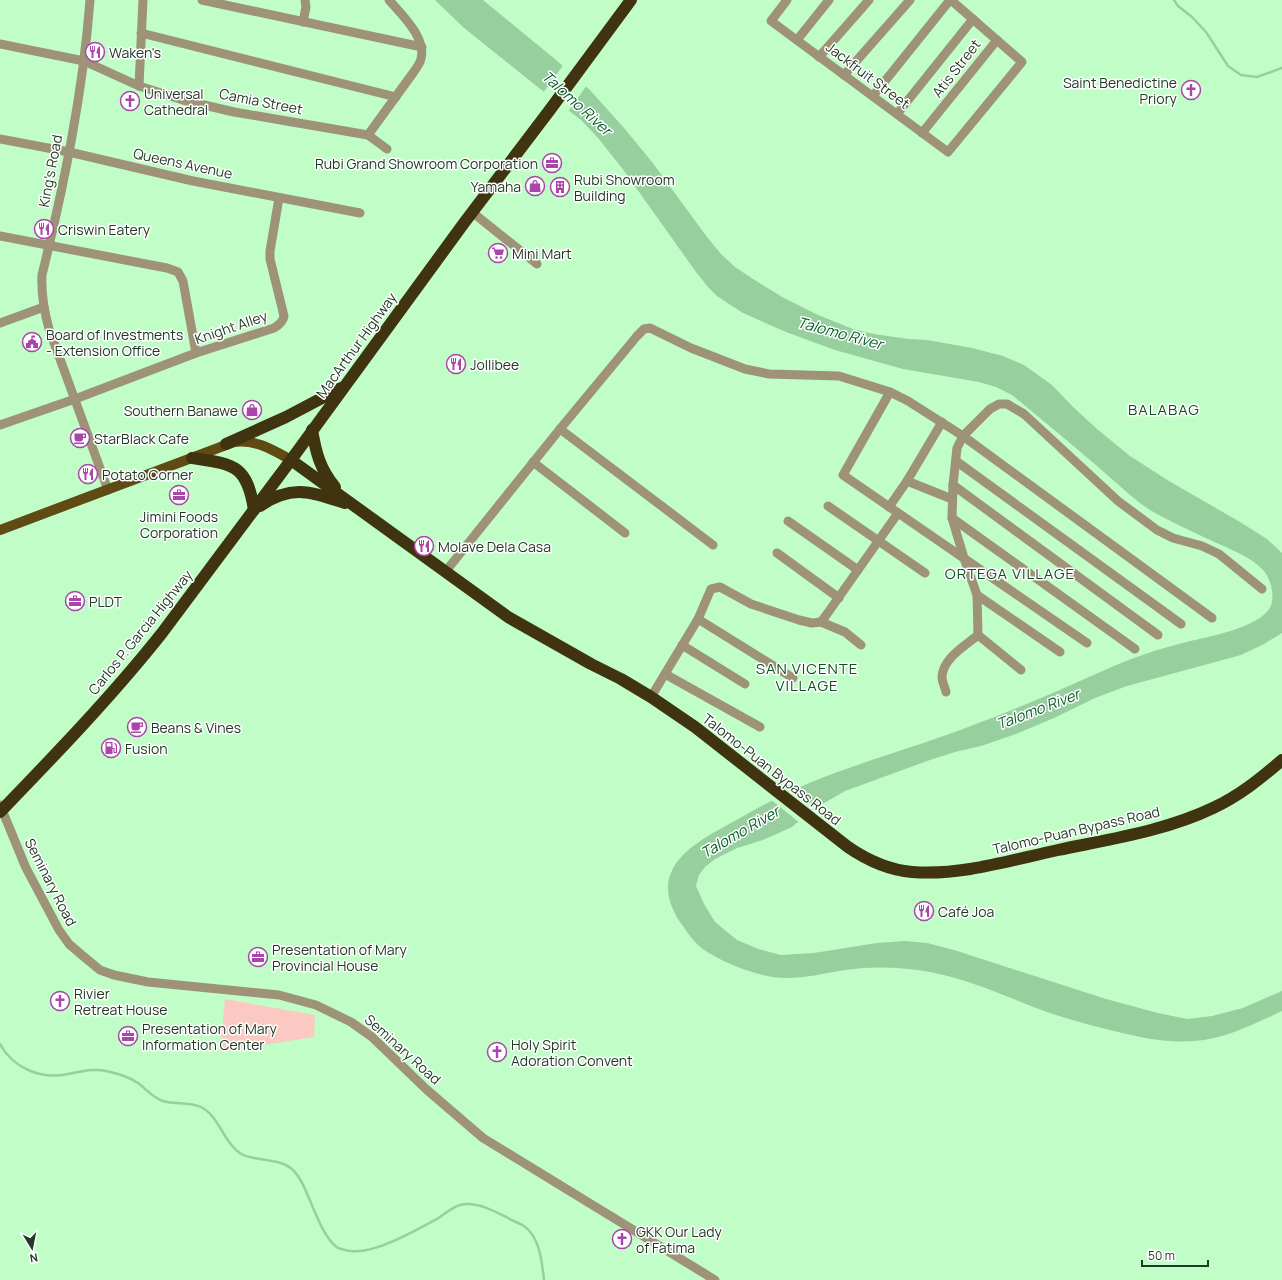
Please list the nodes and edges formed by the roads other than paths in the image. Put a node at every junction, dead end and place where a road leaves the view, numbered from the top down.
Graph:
1 (90, 0) edge
2 (142, 0) edge
3 (202, 0) edge
4 (305, 0) edge
5 (389, 0) edge
6 (631, 0) edge
7 (787, 0) edge
8 (829, 0) edge
9 (869, 0) edge
10 (910, 0) edge
11 (950, 0) edge
12 (973, 19) junction
13 (303, 22) junction
14 (141, 33) junction
15 (797, 40) junction
16 (997, 40) junction
17 (0, 44) edge
18 (422, 47) junction
19 (819, 57) junction
20 (84, 61) junction
21 (844, 75) junction
22 (139, 86) junction
23 (872, 96) junction
24 (396, 97) junction
25 (897, 114) junction
26 (922, 133) junction
27 (368, 135) junction
28 (0, 139) edge
29 (388, 149) dead end
30 (69, 152) junction
31 (279, 198) junction
32 (472, 212) junction
33 (360, 214) dead end
34 (0, 236) edge
35 (49, 246) junction
36 (537, 264) dead end
37 (44, 307) junction
38 (0, 323) edge
39 (196, 353) junction
40 (345, 386) junction
41 (890, 392) junction
42 (75, 399) junction
43 (942, 422) junction
44 (0, 425) edge
45 (560, 429) junction
46 (312, 430) junction
47 (964, 436) junction
48 (226, 444) junction
49 (192, 458) junction
50 (291, 460) junction
51 (956, 461) junction
52 (533, 462) junction
53 (907, 481) junction
54 (953, 484) junction
55 (108, 490) junction
56 (340, 495) junction
57 (952, 499) junction
58 (356, 506) junction
59 (828, 506) dead end
60 (889, 507) junction
61 (254, 510) junction
62 (898, 513) junction
63 (952, 518) junction
64 (788, 521) dead end
65 (0, 530) edge
66 (625, 534) dead end
67 (879, 541) junction
68 (713, 545) dead end
69 (777, 553) dead end
70 (964, 558) junction
71 (858, 570) junction
72 (446, 572) junction
73 (925, 572) dead end
74 (1262, 589) dead end
75 (977, 595) junction
76 (839, 598) junction
77 (1212, 618) dead end
78 (698, 619) junction
79 (821, 622) junction
80 (1180, 624) dead end
81 (978, 635) junction
82 (1158, 635) dead end
83 (1087, 643) dead end
84 (682, 645) junction
85 (861, 645) dead end
86 (1135, 649) dead end
87 (1060, 652) dead end
88 (1021, 670) dead end
89 (666, 674) junction
90 (793, 678) dead end
91 (745, 684) dead end
92 (946, 692) dead end
93 (651, 697) junction
94 (760, 727) dead end
95 (1282, 760) edge
96 (1, 809) edge
97 (715, 1280) edge

1 - 20 street, King's Road
2 - 14 street
3 - 13 street
4 - 13 street
5 - 18 street
6 - 32 highway, MacArthur Highway
7 - 15 street, Jackfruit Street
8 - 15 street
9 - 19 street
10 - 21 street
11 - 12 street
11 - 23 street
12 - 16 street
12 - 25 street
13 - 18 street
14 - 22 street
14 - 24 street
15 - 19 street, Jackfruit Street
16 - 26 street, Atis Street
16 - 26 street, Jackfruit Street
17 - 20 street, Camia Street
18 - 24 street
19 - 21 street, Jackfruit Street
20 - 22 street, Camia Street
20 - 30 street, King's Road
21 - 23 street, Jackfruit Street
22 - 27 street, Camia Street
23 - 25 street, Jackfruit Street
24 - 27 street
25 - 26 street, Jackfruit Street
27 - 29 street, Camia Street
28 - 30 street, Queens Avenue
30 - 31 street, Queens Avenue
30 - 35 street, King's Road
31 - 33 street, Queens Avenue
31 - 39 street, Knight Alley
32 - 36 street
32 - 40 highway, MacArthur Highway
34 - 35 street
35 - 37 street, King's Road
35 - 39 street
37 - 38 street
37 - 42 street, King's Road
39 - 42 street, Knight Alley
40 - 46 highway, MacArthur Highway
40 - 48 highway
41 - 43 street
41 - 45 street
41 - 60 street
42 - 44 street, Knight Alley
42 - 55 street, King's Road
43 - 47 street
43 - 53 street
45 - 52 street
45 - 68 street
46 - 50 highway, MacArthur Highway
46 - 56 highway
47 - 51 street
47 - 74 street
47 - 77 street
48 - 49 main road
48 - 50 main road
49 - 55 main road
49 - 61 highway
50 - 56 highway, Talomo-Puan Bypass Road
50 - 61 highway, Carlos P. Garcia Highway
51 - 54 street
51 - 80 street
52 - 66 street
52 - 72 street
53 - 57 street
53 - 60 street
54 - 57 street
54 - 82 street
55 - 65 main road
56 - 58 highway, Talomo-Puan Bypass Road
57 - 63 street
58 - 61 highway
58 - 72 highway, Talomo-Puan Bypass Road
59 - 67 street
60 - 62 street
61 - 96 highway, Carlos P. Garcia Highway
62 - 67 street
62 - 70 street
63 - 70 street
63 - 86 street
64 - 71 street
67 - 71 street
67 - 73 street
69 - 76 street
70 - 75 street
70 - 83 street
71 - 76 street
72 - 93 highway, Talomo-Puan Bypass Road
75 - 81 street
75 - 87 street
76 - 79 street
78 - 79 street
78 - 84 street
78 - 90 street
79 - 85 street
81 - 88 street
81 - 92 street
84 - 89 street
84 - 91 street
89 - 93 street
89 - 94 street
93 - 95 highway, Talomo-Puan Bypass Road
96 - 97 street, Seminary Road

